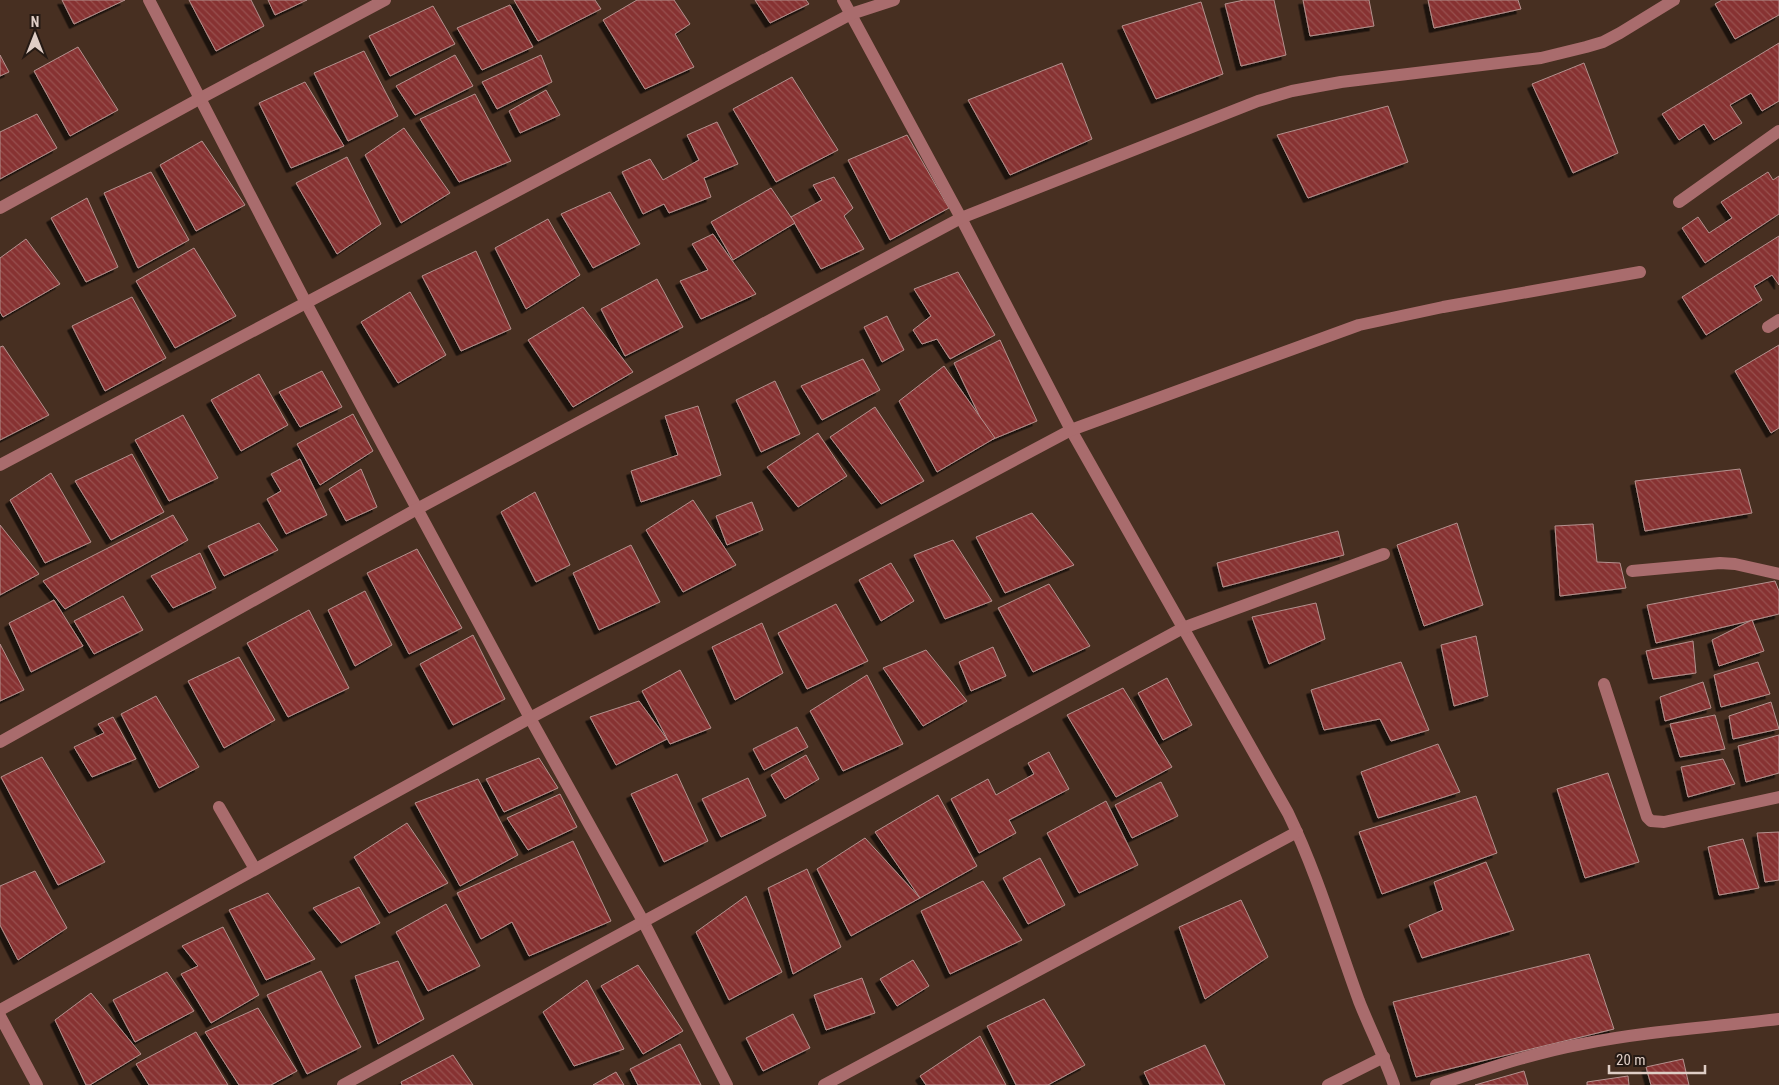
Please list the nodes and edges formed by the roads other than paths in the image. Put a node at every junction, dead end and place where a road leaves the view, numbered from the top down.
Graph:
1 (149, 0) edge
2 (385, 0) edge
3 (843, 0) edge
4 (894, 0) edge
5 (1674, 0) edge
6 (850, 14) junction
7 (199, 99) junction
8 (1779, 131) edge
9 (1678, 202) dead end
10 (0, 208) edge
11 (961, 218) junction
12 (1640, 272) dead end
13 (306, 301) junction
14 (1779, 320) edge
15 (1768, 328) dead end
16 (1071, 430) junction
17 (0, 465) edge
18 (417, 509) junction
19 (1384, 554) dead end
20 (1632, 571) dead end
21 (1779, 574) edge
22 (1183, 628) junction
23 (1604, 684) dead end
24 (530, 718) junction
25 (0, 742) edge
26 (1779, 797) edge
27 (219, 807) dead end
28 (1297, 832) junction
29 (255, 868) junction
30 (643, 921) junction
31 (1, 1018) edge
32 (1779, 1019) edge
33 (1384, 1057) junction
34 (37, 1085) edge
35 (343, 1085) edge
36 (727, 1085) edge
37 (824, 1085) edge
38 (1328, 1085) edge
39 (1394, 1085) edge
40 (1436, 1085) edge

1 - 7 street
2 - 7 street
3 - 6 street
4 - 6 street
5 - 11 street
6 - 11 street
6 - 13 street
7 - 10 street
7 - 13 street
8 - 9 street
11 - 16 street
11 - 18 street
12 - 16 street
13 - 17 street
13 - 18 street
14 - 15 street
16 - 22 street
16 - 24 street
18 - 24 street
18 - 25 street
19 - 22 street
20 - 21 street
22 - 28 street
22 - 30 street
23 - 26 street
24 - 29 street
24 - 30 street
27 - 29 street
28 - 33 street
28 - 37 street
29 - 31 street
30 - 35 street
30 - 36 street
31 - 34 street
32 - 40 street
33 - 38 street
33 - 39 street

